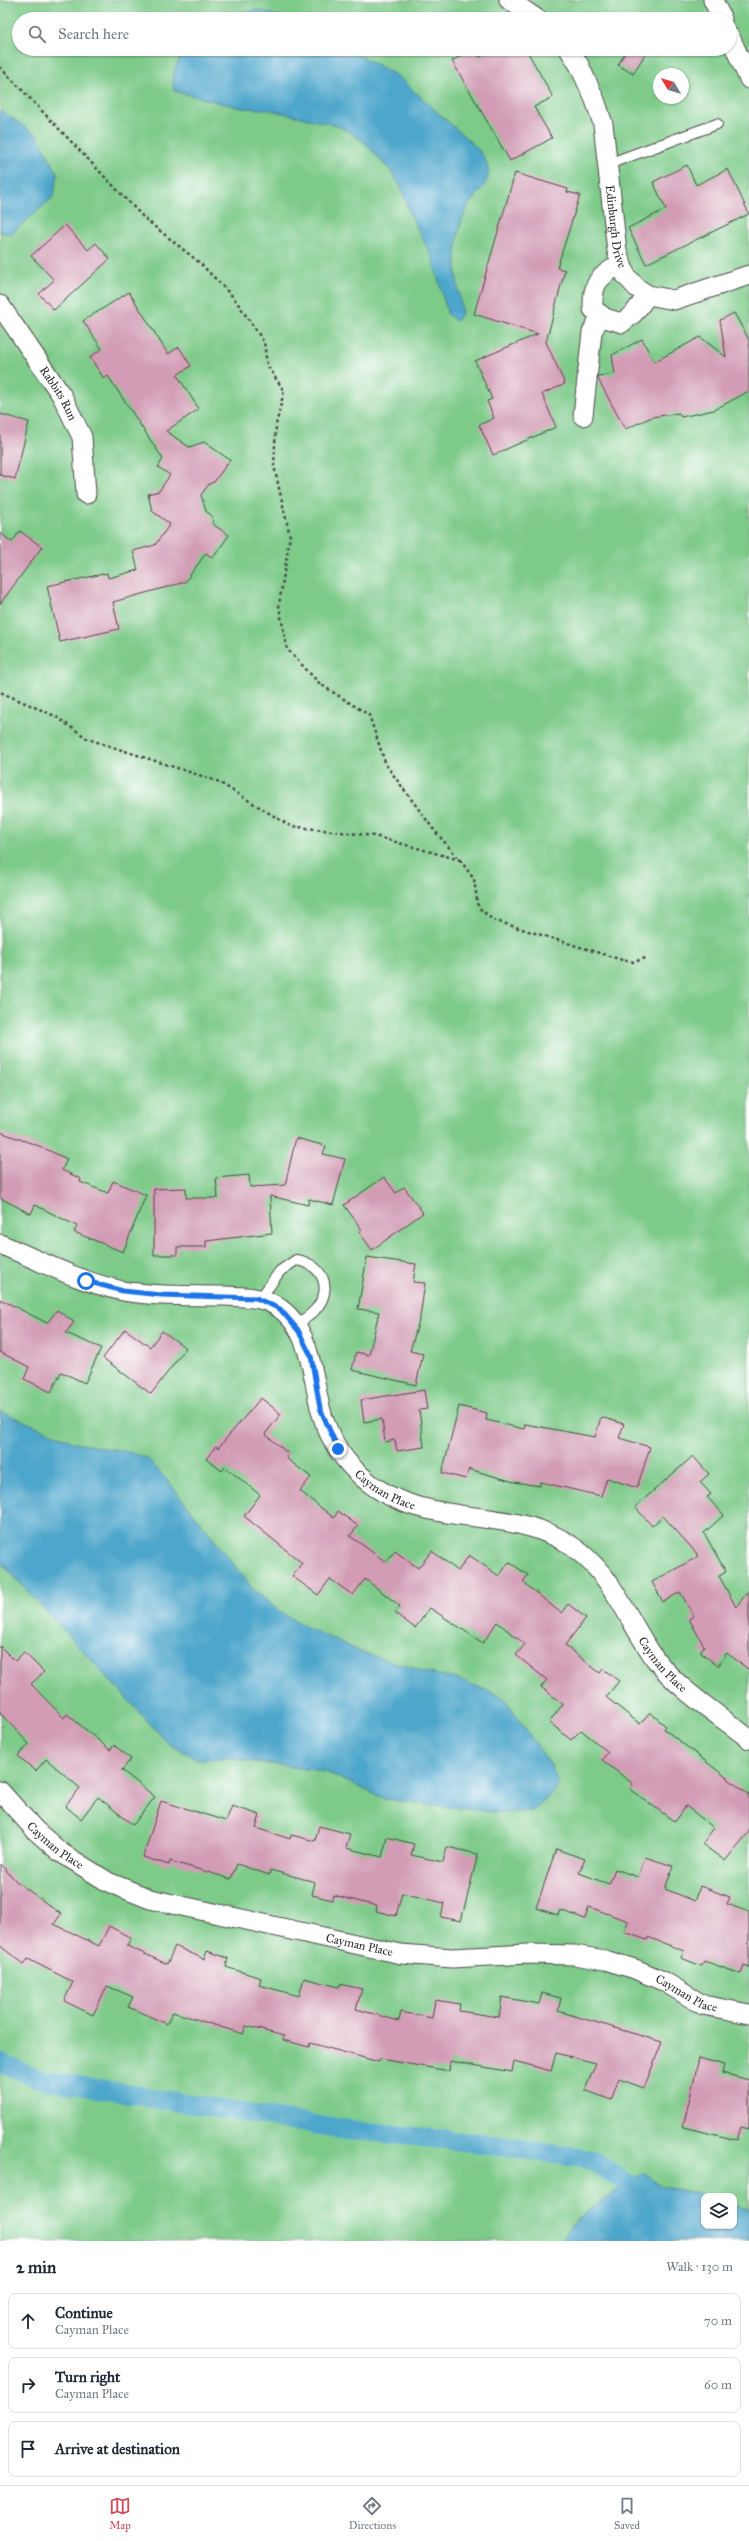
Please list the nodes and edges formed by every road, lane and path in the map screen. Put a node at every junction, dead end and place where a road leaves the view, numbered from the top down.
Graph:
1 (509, 0) edge
2 (713, 0) edge
3 (527, 12) edge
4 (719, 12) edge
5 (737, 53) edge
6 (573, 56) edge
7 (0, 67) edge
8 (749, 79) edge
9 (717, 124) dead end
10 (608, 164) junction
11 (620, 264) junction
12 (749, 275) edge
13 (648, 295) junction
14 (0, 305) edge
15 (601, 315) junction
16 (583, 416) dead end
17 (86, 494) dead end
18 (0, 692) edge
19 (460, 860) junction
20 (648, 957) dead end
21 (0, 1244) edge
22 (260, 1299) junction
23 (295, 1326) junction
24 (749, 1739) edge
25 (0, 1791) edge
26 (749, 2014) edge

1 - 3 street
2 - 4 street
5 - 8 street
6 - 10 street, Edinburgh Drive
7 - 19 path
9 - 10 lane
10 - 11 street, Edinburgh Drive
11 - 13 street, Edinburgh Drive
11 - 15 street
12 - 13 street, Edinburgh Drive
13 - 15 street
14 - 17 street, Rabbits Run
15 - 16 street
18 - 19 path
19 - 20 path
21 - 22 street, Cayman Place
22 - 23 street, Cayman Place
22 - 23 lane
23 - 24 street, Cayman Place
25 - 26 street, Cayman Place

